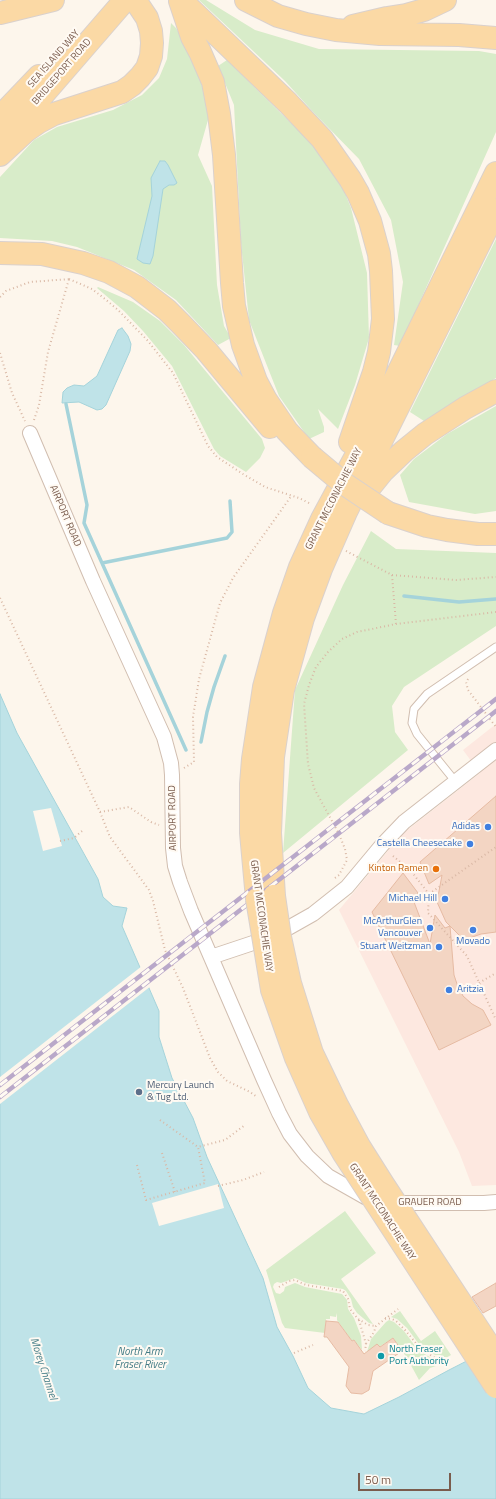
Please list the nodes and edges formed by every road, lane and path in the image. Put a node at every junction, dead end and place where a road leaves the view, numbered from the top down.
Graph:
1 (53, 0) edge
2 (125, 0) edge
3 (135, 0) edge
4 (180, 0) edge
5 (246, 0) edge
6 (444, 0) edge
7 (105, 8) edge
8 (0, 13) edge
9 (336, 30) junction
10 (496, 38) edge
11 (0, 117) edge
12 (0, 145) edge
13 (0, 155) edge
14 (496, 173) edge
15 (496, 210) edge
16 (0, 253) edge
17 (69, 279) junction
18 (0, 297) edge
19 (0, 353) edge
20 (496, 391) edge
21 (30, 433) junction
22 (310, 461) junction
23 (292, 496) junction
24 (322, 519) junction
25 (496, 534) edge
26 (334, 540) junction
27 (392, 575) junction
28 (496, 577) edge
29 (0, 598) edge
30 (496, 612) edge
31 (396, 624) junction
32 (496, 647) edge
33 (468, 678) dead end
34 (496, 727) edge
35 (496, 750) edge
36 (172, 776) junction
37 (455, 781) junction
38 (100, 812) junction
39 (172, 830) junction
40 (82, 831) dead end
41 (60, 841) dead end
42 (496, 847) edge
43 (394, 856) dead end
44 (331, 883) dead end
45 (429, 894) junction
46 (265, 898) junction
47 (211, 957) junction
48 (496, 973) edge
49 (479, 982) junction
50 (496, 1020) edge
51 (279, 1113) junction
52 (160, 1120) dead end
53 (245, 1125) dead end
54 (198, 1147) junction
55 (162, 1153) dead end
56 (136, 1165) dead end
57 (264, 1172) dead end
58 (218, 1186) dead end
59 (175, 1192) junction
60 (365, 1197) joint
61 (496, 1202) edge
62 (279, 1288) dead end
63 (398, 1309) dead end
64 (385, 1318) junction
65 (358, 1319) junction
66 (376, 1326) junction
67 (366, 1344) junction
68 (313, 1345) dead end
69 (364, 1351) dead end
70 (294, 1353) dead end
71 (496, 1356) edge
72 (438, 1360) dead end
73 (496, 1387) edge

1 - 8 main road
2 - 7 main road, BRIDGEPORT ROAD
3 - 13 main road
4 - 22 main road
4 - 24 main road
5 - 9 main road
6 - 9 main road
7 - 11 main road, SEA ISLAND WAY
7 - 12 main road, BRIDGEPORT ROAD
9 - 10 main road
14 - 24 main road, GRANT MCCONACHIE WAY
15 - 26 main road, GRANT MCCONACHIE WAY
16 - 22 main road
17 - 18 path
17 - 21 path
17 - 23 path
19 - 21 path
20 - 26 main road
21 - 36 street, AIRPORT ROAD
22 - 25 main road
23 - 24 path
23 - 36 path
24 - 46 main road, GRANT MCCONACHIE WAY
26 - 27 path
26 - 46 main road, GRANT MCCONACHIE WAY
27 - 28 path
27 - 31 path
29 - 38 path
30 - 31 path
31 - 44 path
32 - 37 lane
33 - 34 path
35 - 37 street
36 - 39 street, AIRPORT ROAD
37 - 47 street
38 - 39 path
38 - 51 path
39 - 47 street, AIRPORT ROAD
40 - 41 path
42 - 45 path
43 - 45 path
45 - 49 path
46 - 71 main road, GRANT MCCONACHIE WAY, bridge
46 - 73 main road, GRANT MCCONACHIE WAY, bridge
47 - 51 street, AIRPORT ROAD
48 - 49 path
49 - 50 path
51 - 60 street, AIRPORT ROAD
52 - 54 path
53 - 54 path
54 - 59 path
55 - 59 path
56 - 59 path
57 - 58 path
60 - 61 street, GRAUER ROAD
62 - 65 path
63 - 64 path
64 - 66 path
64 - 72 path
65 - 66 path
65 - 67 path
66 - 67 path
67 - 69 path
68 - 70 path

